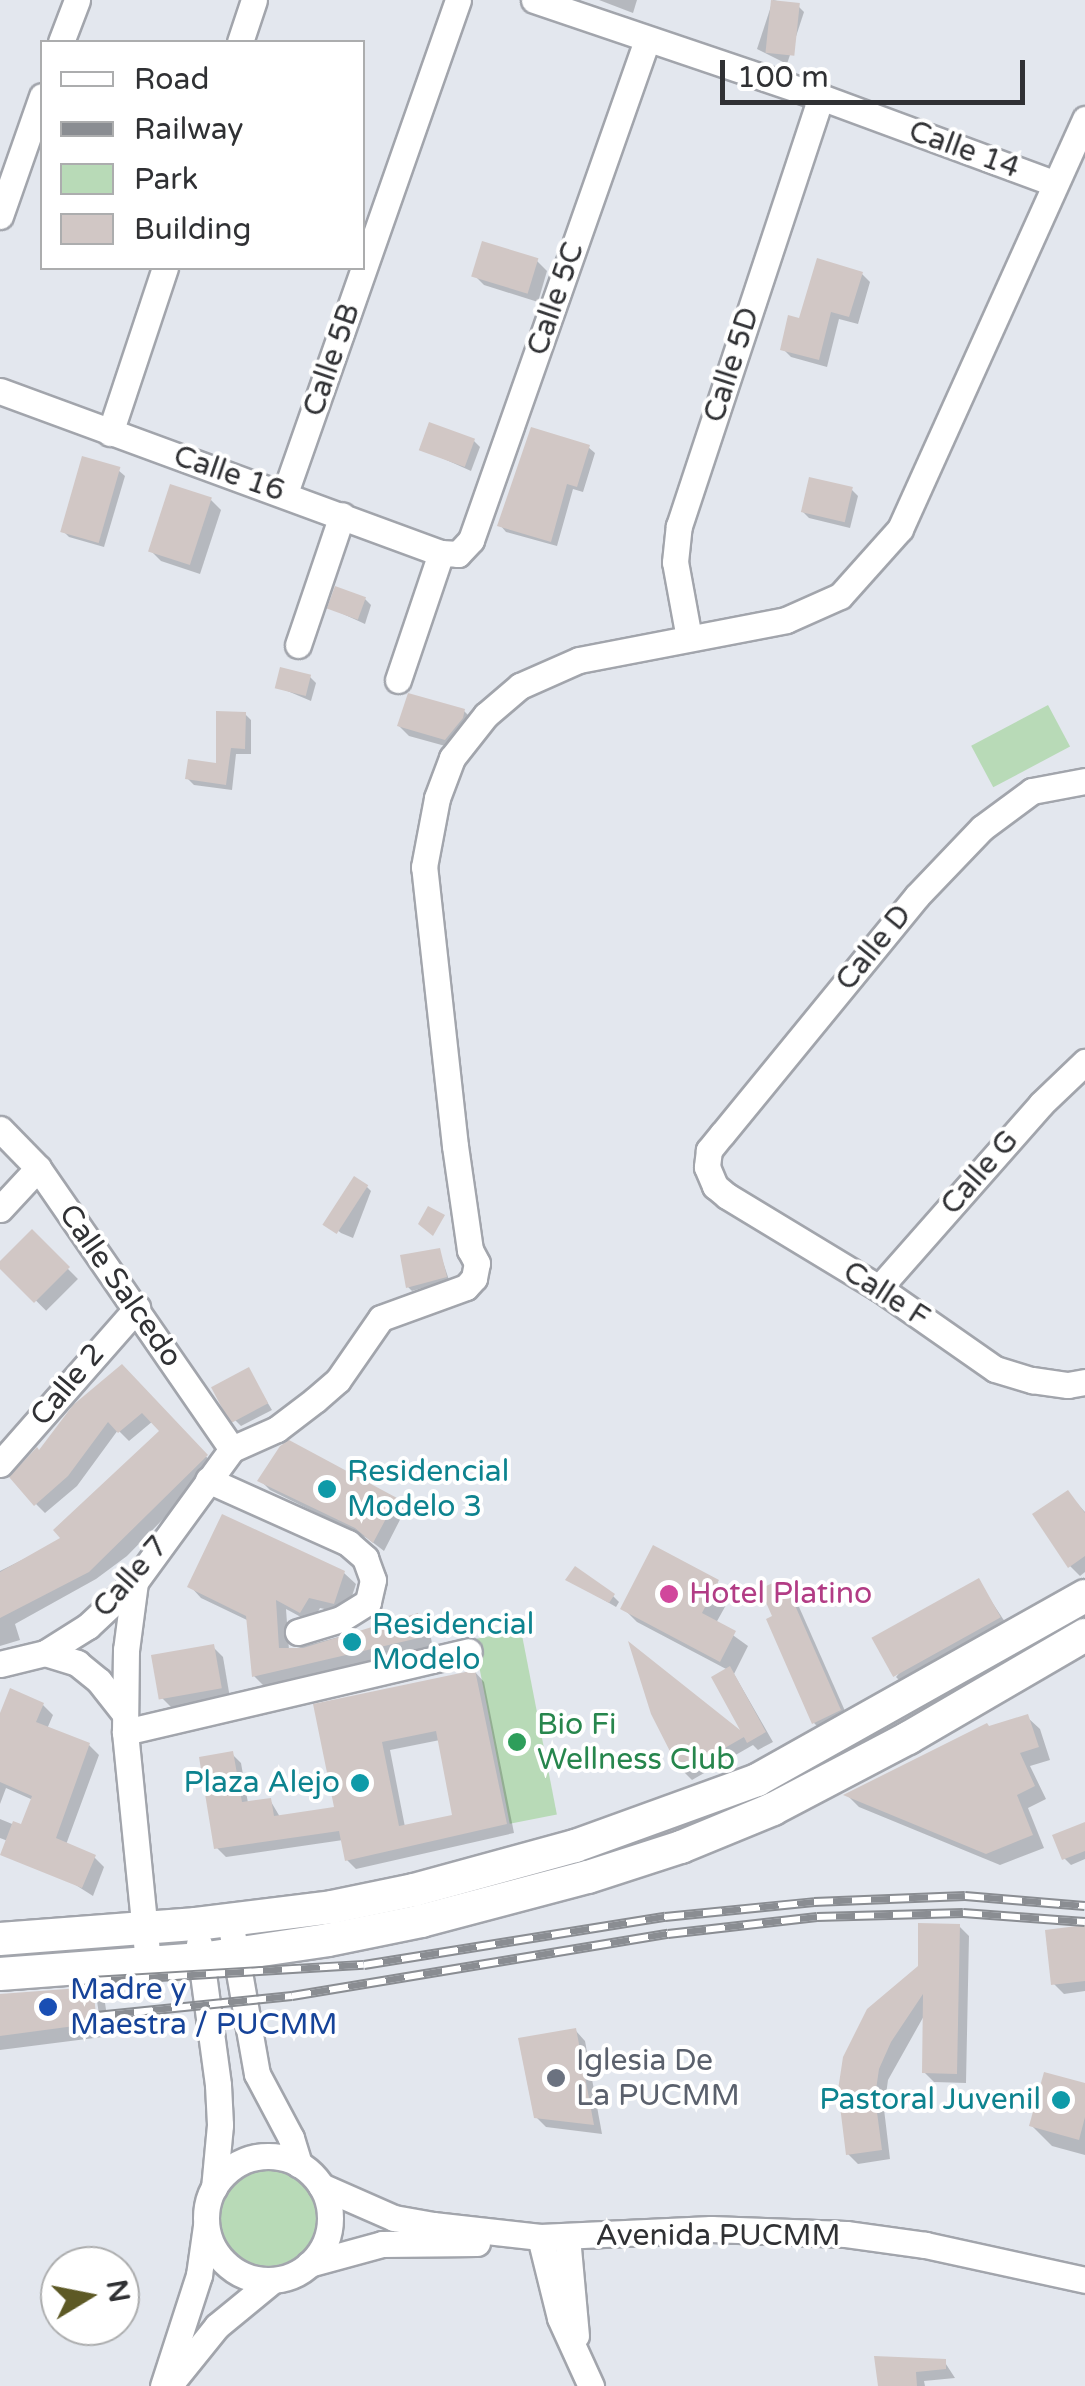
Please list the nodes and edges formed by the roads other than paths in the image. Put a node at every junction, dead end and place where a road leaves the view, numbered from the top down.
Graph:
1 (76, 0) edge
2 (254, 0) edge
3 (458, 0) edge
4 (534, 0) edge
5 (63, 40) edge
6 (241, 40) edge
7 (647, 40) junction
8 (822, 96) junction
9 (40, 102) edge
10 (1085, 119) edge
11 (1054, 184) junction
12 (0, 216) edge
13 (365, 265) edge
14 (164, 270) edge
15 (363, 270) edge
16 (0, 391) edge
17 (110, 433) junction
18 (285, 493) junction
19 (342, 515) junction
20 (450, 553) junction
21 (689, 638) junction
22 (298, 645) dead end
23 (398, 680) dead end
24 (1085, 781) edge
25 (1085, 1062) edge
26 (0, 1129) edge
27 (707, 1167) joint
28 (38, 1168) junction
29 (0, 1209) edge
30 (879, 1288) junction
31 (137, 1308) junction
32 (1085, 1382) edge
33 (232, 1449) junction
34 (0, 1464) edge
35 (208, 1480) junction
36 (135, 1582) junction
37 (1085, 1596) edge
38 (298, 1632) dead end
39 (1085, 1634) edge
40 (469, 1651) dead end
41 (44, 1653) junction
42 (0, 1664) edge
43 (125, 1723) junction
44 (230, 1920) junction
45 (196, 1924) junction
46 (144, 1929) junction
47 (0, 1939) edge
48 (234, 1954) junction
49 (201, 1959) junction
50 (148, 1962) junction
51 (0, 1974) edge
52 (300, 2165) junction
53 (321, 2186) junction
54 (214, 2188) junction
55 (206, 2226) junction
56 (533, 2237) junction
57 (567, 2237) junction
58 (310, 2264) junction
59 (274, 2280) junction
60 (1085, 2280) edge
61 (576, 2351) junction
62 (166, 2386) edge
63 (591, 2386) edge

1 - 5 street
2 - 6 street
3 - 13 street, Calle 5B
4 - 7 street, Calle 14
7 - 8 street, Calle 14
7 - 20 street, Calle 5C
8 - 11 street, Calle 14
8 - 21 street, Calle 5D
9 - 12 street
10 - 11 street
11 - 21 street
14 - 17 street
15 - 18 street, Calle 5B
16 - 17 street, Calle 16
17 - 18 street, Calle 16
18 - 19 street, Calle 16
19 - 20 street, Calle 16
19 - 22 street
20 - 23 street, Calle 5C
21 - 33 street
24 - 27 street, Calle D
25 - 30 street, Calle G
26 - 28 street, Calle Salcedo
27 - 30 street, Calle F
28 - 29 street
28 - 31 street, Calle Salcedo
30 - 32 street, Calle F
31 - 33 street, Calle Salcedo
31 - 34 street, Calle 2
33 - 35 street, Calle 7
35 - 36 street, Calle 7
35 - 38 street
36 - 41 street, Calle 7
36 - 43 street
37 - 44 main road
39 - 48 main road
40 - 43 street
41 - 42 street, Calle 7
41 - 43 street
43 - 46 street
44 - 45 main road
44 - 48 street
45 - 46 main road
45 - 49 street
46 - 47 main road
46 - 50 street
48 - 49 main road
48 - 52 street
49 - 50 main road
49 - 54 street
50 - 51 main road
52 - 53 street
52 - 54 street
53 - 56 street, Avenida PUCMM
53 - 58 street
54 - 55 street
55 - 59 street
55 - 62 street
56 - 57 street, Avenida PUCMM
56 - 58 street, Avenida PUCMM
56 - 61 street
57 - 60 street, Avenida PUCMM
57 - 61 street
58 - 59 street
59 - 62 street
61 - 63 street

